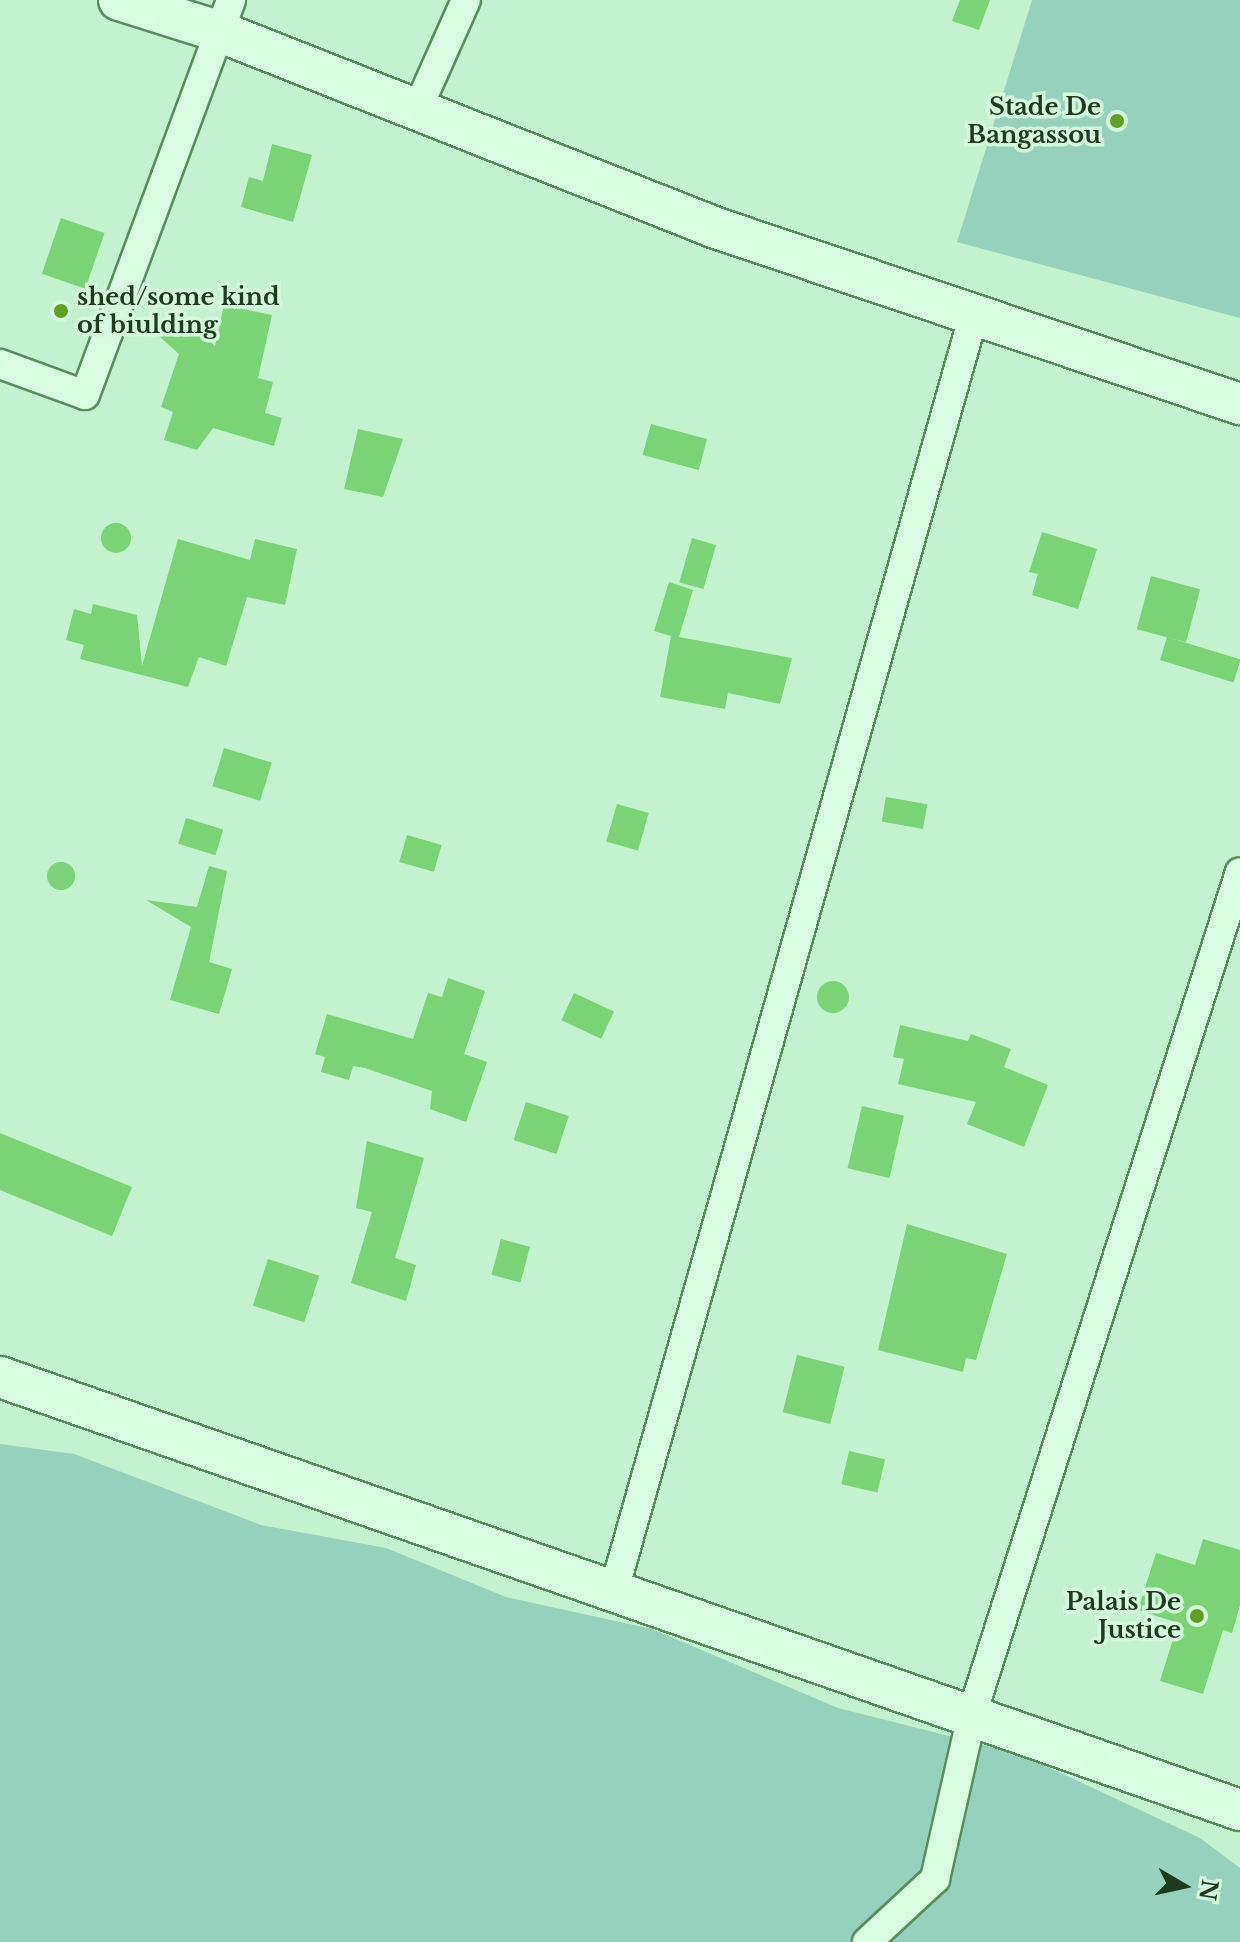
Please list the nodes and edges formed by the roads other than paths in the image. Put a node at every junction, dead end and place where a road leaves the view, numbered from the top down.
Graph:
1 (119, 0) edge
2 (466, 0) edge
3 (224, 16) edge
4 (417, 110) junction
5 (974, 314) junction
6 (0, 364) edge
7 (1240, 404) edge
8 (1240, 872) edge
9 (0, 1377) edge
10 (613, 1594) junction
11 (973, 1711) junction
12 (1240, 1810) edge
13 (867, 1942) edge

1 - 3 street
2 - 4 street
3 - 4 street
3 - 6 street
4 - 5 street
5 - 7 street
5 - 10 street
8 - 11 street
9 - 10 street
10 - 11 street
11 - 12 street
11 - 13 street

